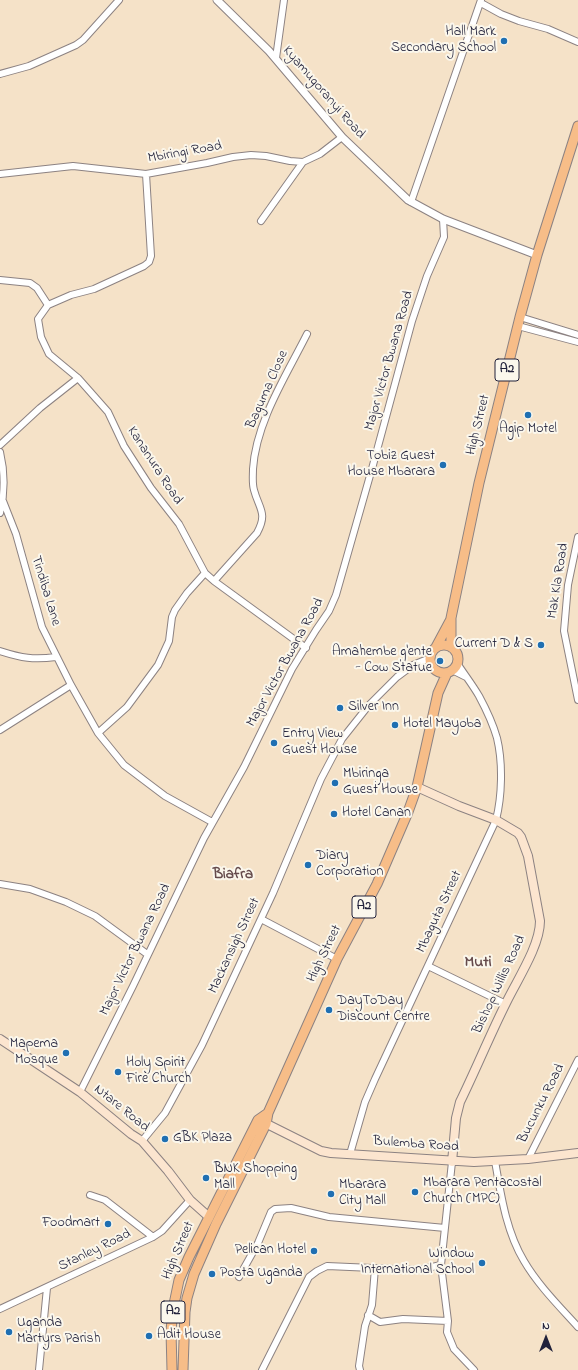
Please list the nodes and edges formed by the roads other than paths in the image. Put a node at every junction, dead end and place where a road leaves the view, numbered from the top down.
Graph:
1 (119, 0) edge
2 (217, 0) edge
3 (284, 0) edge
4 (481, 2) edge
5 (578, 42) edge
6 (276, 58) junction
7 (0, 74) edge
8 (578, 126) edge
9 (342, 137) junction
10 (303, 162) junction
11 (0, 174) edge
12 (146, 174) junction
13 (410, 202) junction
14 (443, 219) junction
15 (261, 221) dead end
16 (538, 255) junction
17 (0, 280) edge
18 (48, 305) junction
19 (519, 322) junction
20 (307, 334) dead end
21 (578, 335) edge
22 (578, 342) edge
23 (78, 378) junction
24 (0, 445) edge
25 (0, 452) edge
26 (3, 501) junction
27 (0, 513) edge
28 (578, 537) edge
29 (205, 573) junction
30 (214, 581) junction
31 (451, 618) junction
32 (436, 647) junction
33 (451, 647) junction
34 (306, 648) junction
35 (0, 650) edge
36 (56, 657) junction
37 (430, 658) junction
38 (413, 665) junction
39 (452, 668) junction
40 (434, 669) junction
41 (466, 677) junction
42 (71, 685) junction
43 (438, 693) junction
44 (578, 700) edge
45 (0, 730) edge
46 (98, 733) junction
47 (417, 787) junction
48 (496, 820) junction
49 (212, 822) junction
50 (0, 884) edge
51 (261, 919) junction
52 (148, 954) junction
53 (337, 959) junction
54 (428, 966) junction
55 (506, 1004) junction
56 (0, 1039) edge
57 (578, 1060) edge
58 (80, 1092) junction
59 (262, 1122) junction
60 (142, 1141) junction
61 (350, 1154) junction
62 (577, 1154) edge
63 (528, 1159) junction
64 (452, 1162) junction
65 (495, 1162) junction
66 (90, 1195) dead end
67 (190, 1200) junction
68 (209, 1217) junction
69 (445, 1228) junction
70 (153, 1237) junction
71 (189, 1257) junction
72 (198, 1262) junction
73 (442, 1265) junction
74 (376, 1268) junction
75 (239, 1277) dead end
76 (46, 1288) junction
77 (0, 1309) edge
78 (368, 1315) junction
79 (448, 1321) junction
80 (578, 1327) edge
81 (39, 1370) edge
82 (172, 1370) edge
83 (183, 1370) edge
84 (262, 1370) edge
85 (360, 1370) edge
86 (474, 1370) edge

1 - 7 street
2 - 6 street, Kyamugoranyi Road
3 - 6 street
4 - 5 street
4 - 13 street
6 - 9 street, Kyamugoranyi Road
8 - 16 main road, High Street / A2
9 - 10 street
9 - 13 street, Kyamugoranyi Road
10 - 12 street, Mbiringi Road
10 - 15 street
11 - 12 street, Mbiringi Road
12 - 18 street
13 - 14 street, Kyamugoranyi Road
14 - 16 street, Kyamugoranyi Road
14 - 34 street, Major Victor Bwana Road
16 - 19 main road, High Street / A2
17 - 18 street
18 - 23 street, Kananura Road
19 - 21 street
19 - 22 street
19 - 31 main road, High Street / A2
20 - 30 street, Baguma Close
23 - 24 street
23 - 29 street, Kananura Road
25 - 26 street
26 - 27 street
26 - 36 street, Tindiba Lane
28 - 44 street, Mak Kla Road
29 - 30 street, Kananura Road
29 - 46 street
30 - 34 street, Kananura Road
31 - 32 main road, High Street / A2
31 - 33 main road, High Street / A2
32 - 33 main road
32 - 37 main road, A2
33 - 39 main road, A2
34 - 49 street, Major Victor Bwana Road
35 - 36 street
36 - 42 street, Tindiba Lane
37 - 38 street, Mackansigh Street
37 - 40 main road, A2
38 - 40 street
38 - 51 street, Mackansigh Street
39 - 40 main road
39 - 41 street, Mbaguta Street
39 - 41 street, Mbaguta Street
39 - 43 main road, High Street / A2
40 - 43 main road, High Street / A2
41 - 48 street, Mbaguta Street
42 - 45 street
42 - 46 street, Tindiba Lane
43 - 47 main road, High Street / A2
46 - 49 street, Tindiba Lane
47 - 48 main road, Bishop Willis Road
47 - 53 main road, High Street / A2
48 - 54 street, Mbaguta Street
48 - 55 main road, Bishop Willis Road
49 - 52 street, Major Victor Bwana Road
50 - 52 street
51 - 53 street
51 - 60 street, Mackansigh Street
52 - 58 street, Major Victor Bwana Road
53 - 59 main road, High Street / A2
54 - 55 street
54 - 61 street, Mbaguta Street
55 - 64 main road, Bishop Willis Road
56 - 58 main road, Ntare Road
57 - 63 street, Bucunku Road
58 - 60 main road, Ntare Road
59 - 61 main road, Bulemba Road
59 - 68 main road, High Street / A2
59 - 72 main road, High Street / A2
60 - 67 main road, Ntare Road
61 - 64 main road, Bulemba Road
62 - 63 main road, Bulemba Road
63 - 65 main road, Bulemba Road
64 - 65 main road, Bulemba Road
64 - 69 street
65 - 80 street
66 - 70 street
67 - 68 main road, Ntare Road
67 - 70 street, Stanley Road
68 - 71 main road, High Street / A2
69 - 73 street
69 - 75 street
70 - 76 street, Stanley Road
71 - 72 main road
71 - 82 main road, High Street / A2
72 - 83 main road, High Street / A2
73 - 74 street
73 - 79 street
74 - 78 street
74 - 84 street
76 - 77 street, Stanley Road
76 - 81 street
78 - 79 street
78 - 85 street
79 - 86 street

